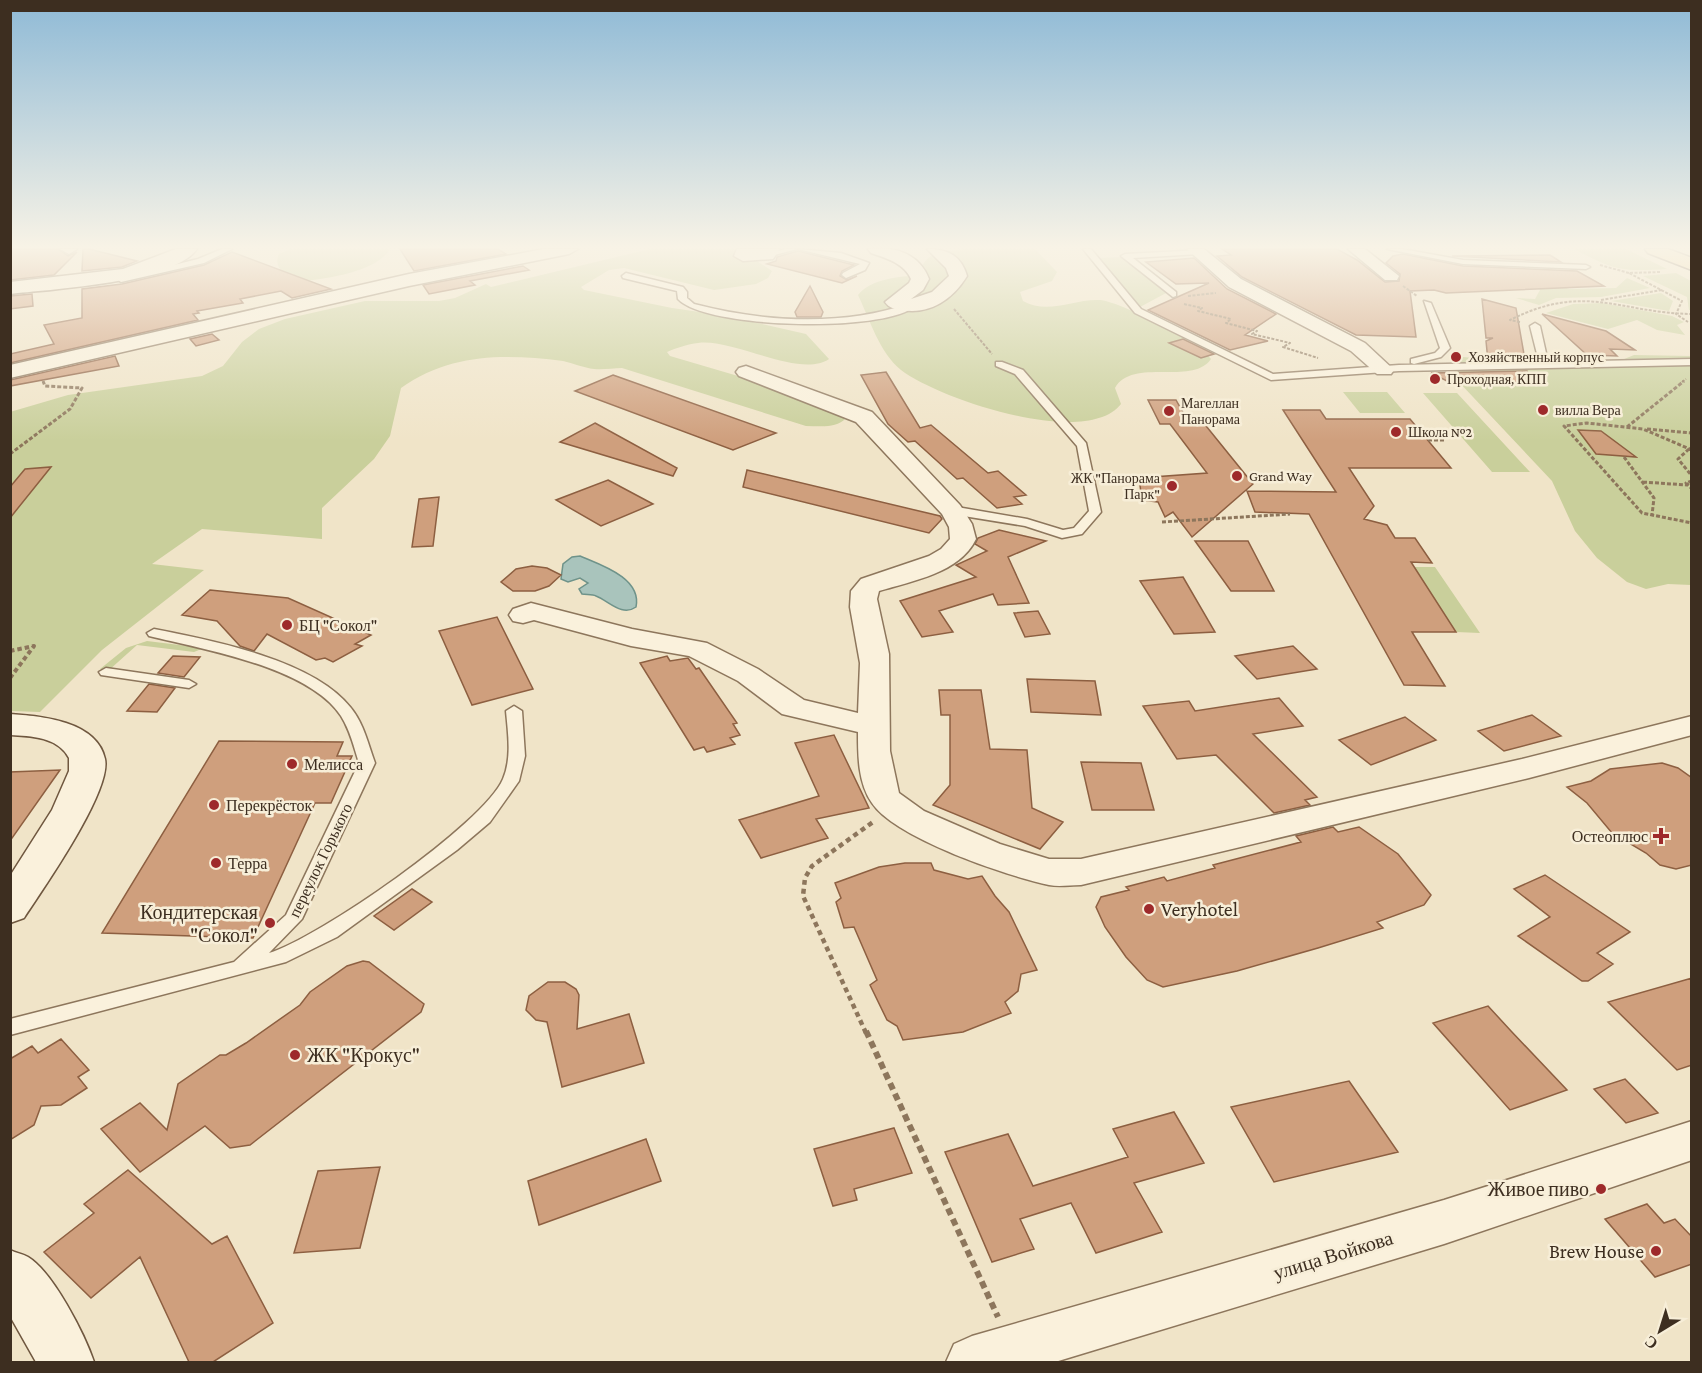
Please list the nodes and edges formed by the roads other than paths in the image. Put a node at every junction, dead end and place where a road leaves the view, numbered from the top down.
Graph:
1 (263, 313) edge
2 (727, 313) edge
3 (899, 313) edge
4 (1142, 313) edge
5 (1294, 313) edge
6 (1431, 313) edge
7 (1535, 326) road end
8 (1692, 362) edge
9 (999, 364) road end
10 (1544, 364) junction
11 (1379, 366) junction
12 (10, 372) edge
13 (746, 372) dead end
14 (951, 510) junction
15 (523, 615) dead end
16 (154, 633) dead end
17 (106, 672) dead end
18 (189, 684) dead end
19 (514, 711) dead end
20 (10, 724) edge
21 (1692, 725) edge
22 (875, 727) junction
23 (10, 908) edge
24 (240, 968) junction
25 (10, 1027) edge
26 (1692, 1140) edge
27 (10, 1276) edge
28 (992, 1357) edge
29 (66, 1362) edge

1 - 12 street
2 - 3 lane
4 - 11 lane
5 - 11 street
6 - 11 lane
7 - 10 lane
8 - 10 lane
9 - 14 lane
10 - 11 lane
13 - 14 street
14 - 22 street
15 - 22 street
16 - 24 lane, переулок Горького
17 - 18 lane
19 - 24 lane
20 - 23 street
21 - 22 street
24 - 25 lane, переулок Горького
26 - 28 street, улица Войкова
27 - 29 street

